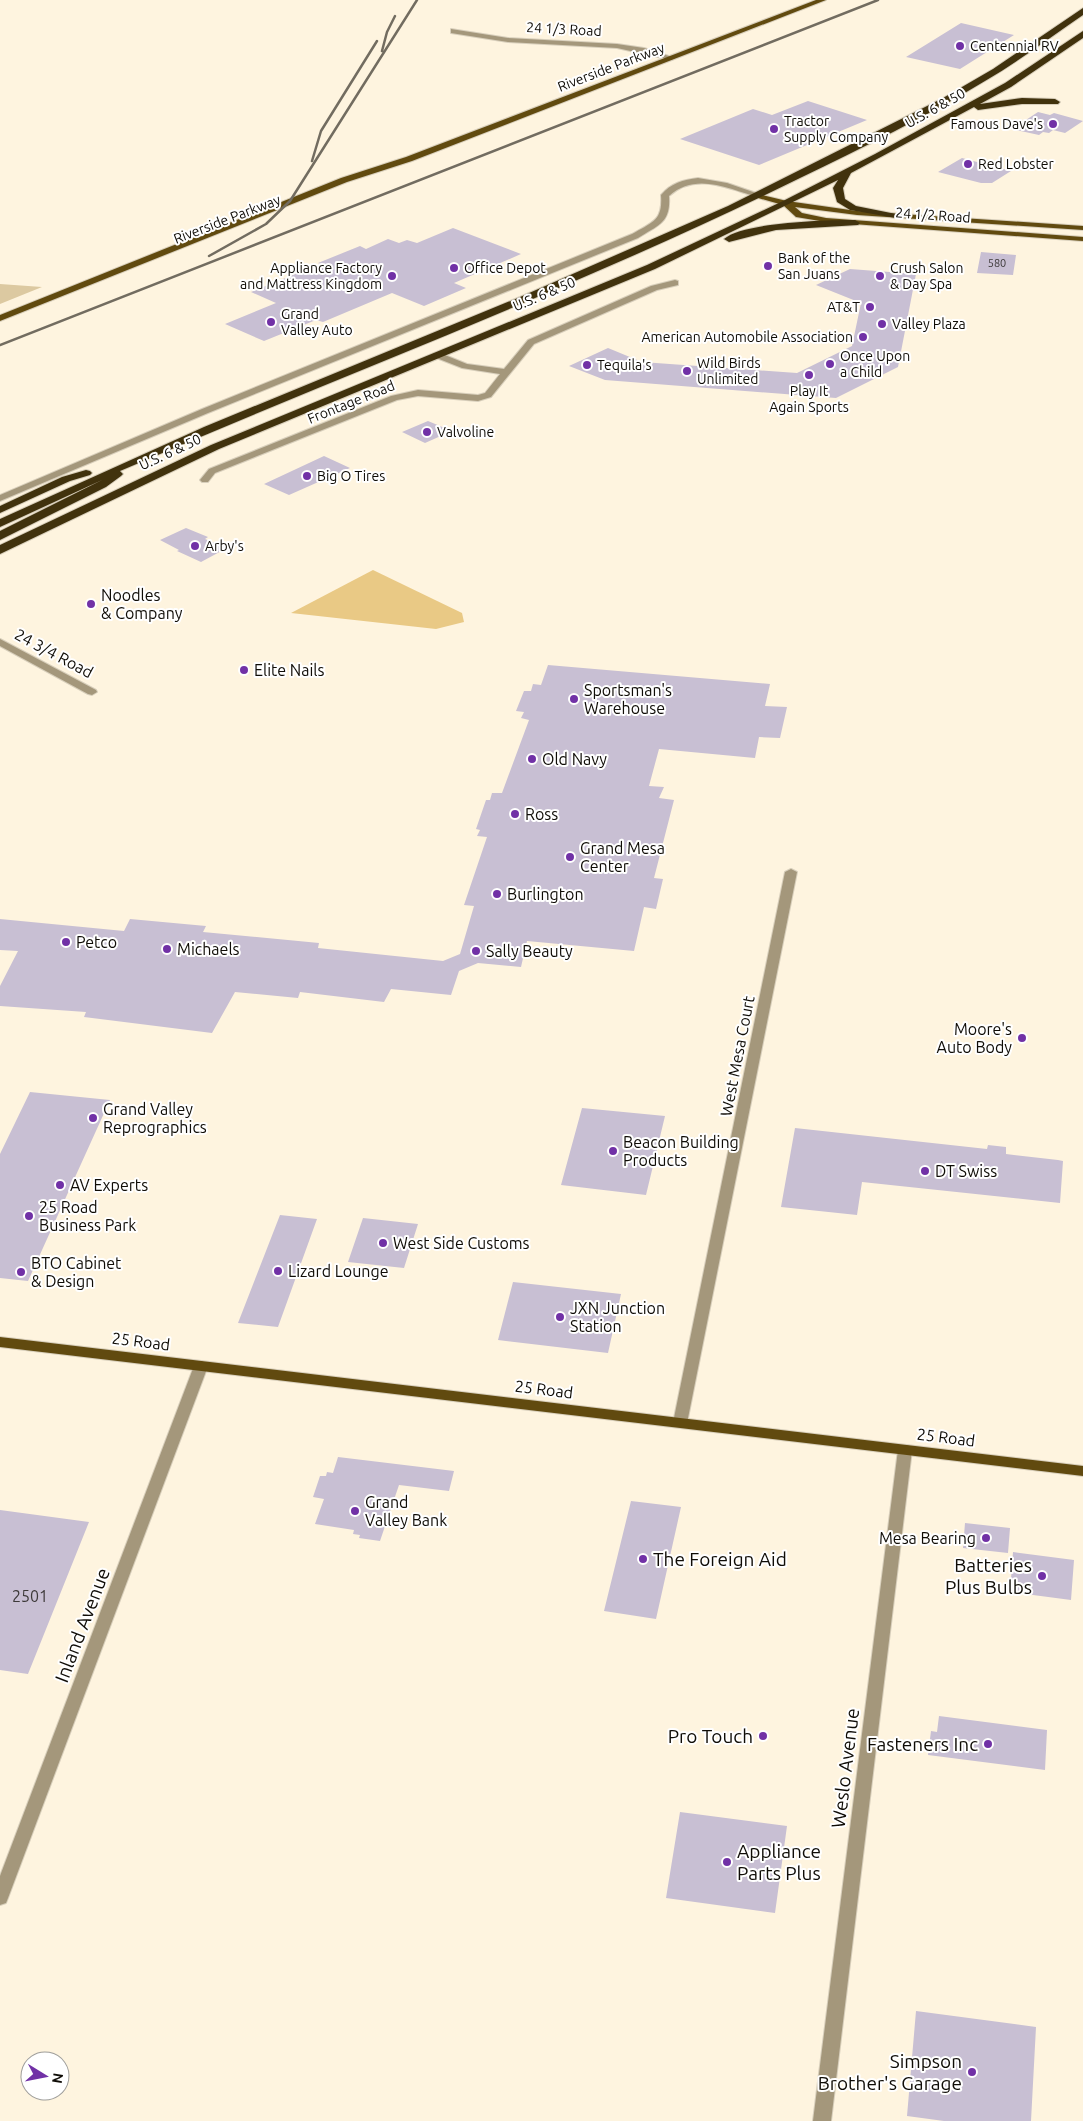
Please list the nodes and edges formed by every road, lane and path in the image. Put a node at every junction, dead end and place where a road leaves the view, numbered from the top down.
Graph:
1 (822, 0) edge
2 (1083, 11) edge
3 (454, 31) dead end
4 (1083, 34) edge
5 (671, 58) junction
6 (1055, 102) dead end
7 (955, 115) junction
8 (848, 172) junction
9 (761, 196) junction
10 (786, 203) junction
11 (893, 216) junction
12 (855, 223) junction
13 (1083, 228) edge
14 (1081, 238) edge
15 (651, 267) junction
16 (598, 269) junction
17 (675, 283) dead end
18 (0, 318) edge
19 (437, 354) junction
20 (506, 372) junction
21 (134, 461) junction
22 (205, 480) dead end
23 (0, 498) edge
24 (0, 510) edge
25 (0, 523) edge
26 (0, 536) edge
27 (0, 550) edge
28 (0, 642) edge
29 (92, 692) dead end
30 (791, 872) dead end
31 (0, 1342) edge
32 (201, 1366) junction
33 (680, 1423) junction
34 (905, 1450) junction
35 (1083, 1471) edge
36 (0, 1898) edge
37 (822, 2121) edge

1 - 5 main road, Riverside Parkway
2 - 9 highway, U.S. 6 & 50
3 - 5 street, 24 1/3 Road
4 - 7 highway, U.S. 6 & 50
5 - 18 main road, Riverside Parkway
6 - 7 highway
7 - 8 highway, U.S. 6 & 50
8 - 10 highway, U.S. 6 & 50
8 - 11 highway
9 - 10 main road, 24 1/2 Road
9 - 16 highway, U.S. 6 & 50
9 - 23 street
10 - 11 main road, 24 1/2 Road
10 - 12 main road, 24 1/2 Road
10 - 15 highway, U.S. 6 & 50
11 - 13 main road, 24 1/2 Road
12 - 14 main road, 24 1/2 Road
12 - 15 highway
15 - 19 highway, U.S. 6 & 50
16 - 19 highway
16 - 21 highway, U.S. 6 & 50
17 - 20 street, Frontage Road
19 - 20 street
19 - 27 highway, U.S. 6 & 50
20 - 22 street, Frontage Road
21 - 24 highway
21 - 25 highway, U.S. 6 & 50
21 - 26 highway
28 - 29 street, 24 3/4 Road
30 - 33 street, West Mesa Court
31 - 32 main road, 25 Road
32 - 33 main road, 25 Road
32 - 36 street, Inland Avenue
33 - 34 main road, 25 Road
34 - 35 main road, 25 Road
34 - 37 street, Weslo Avenue

